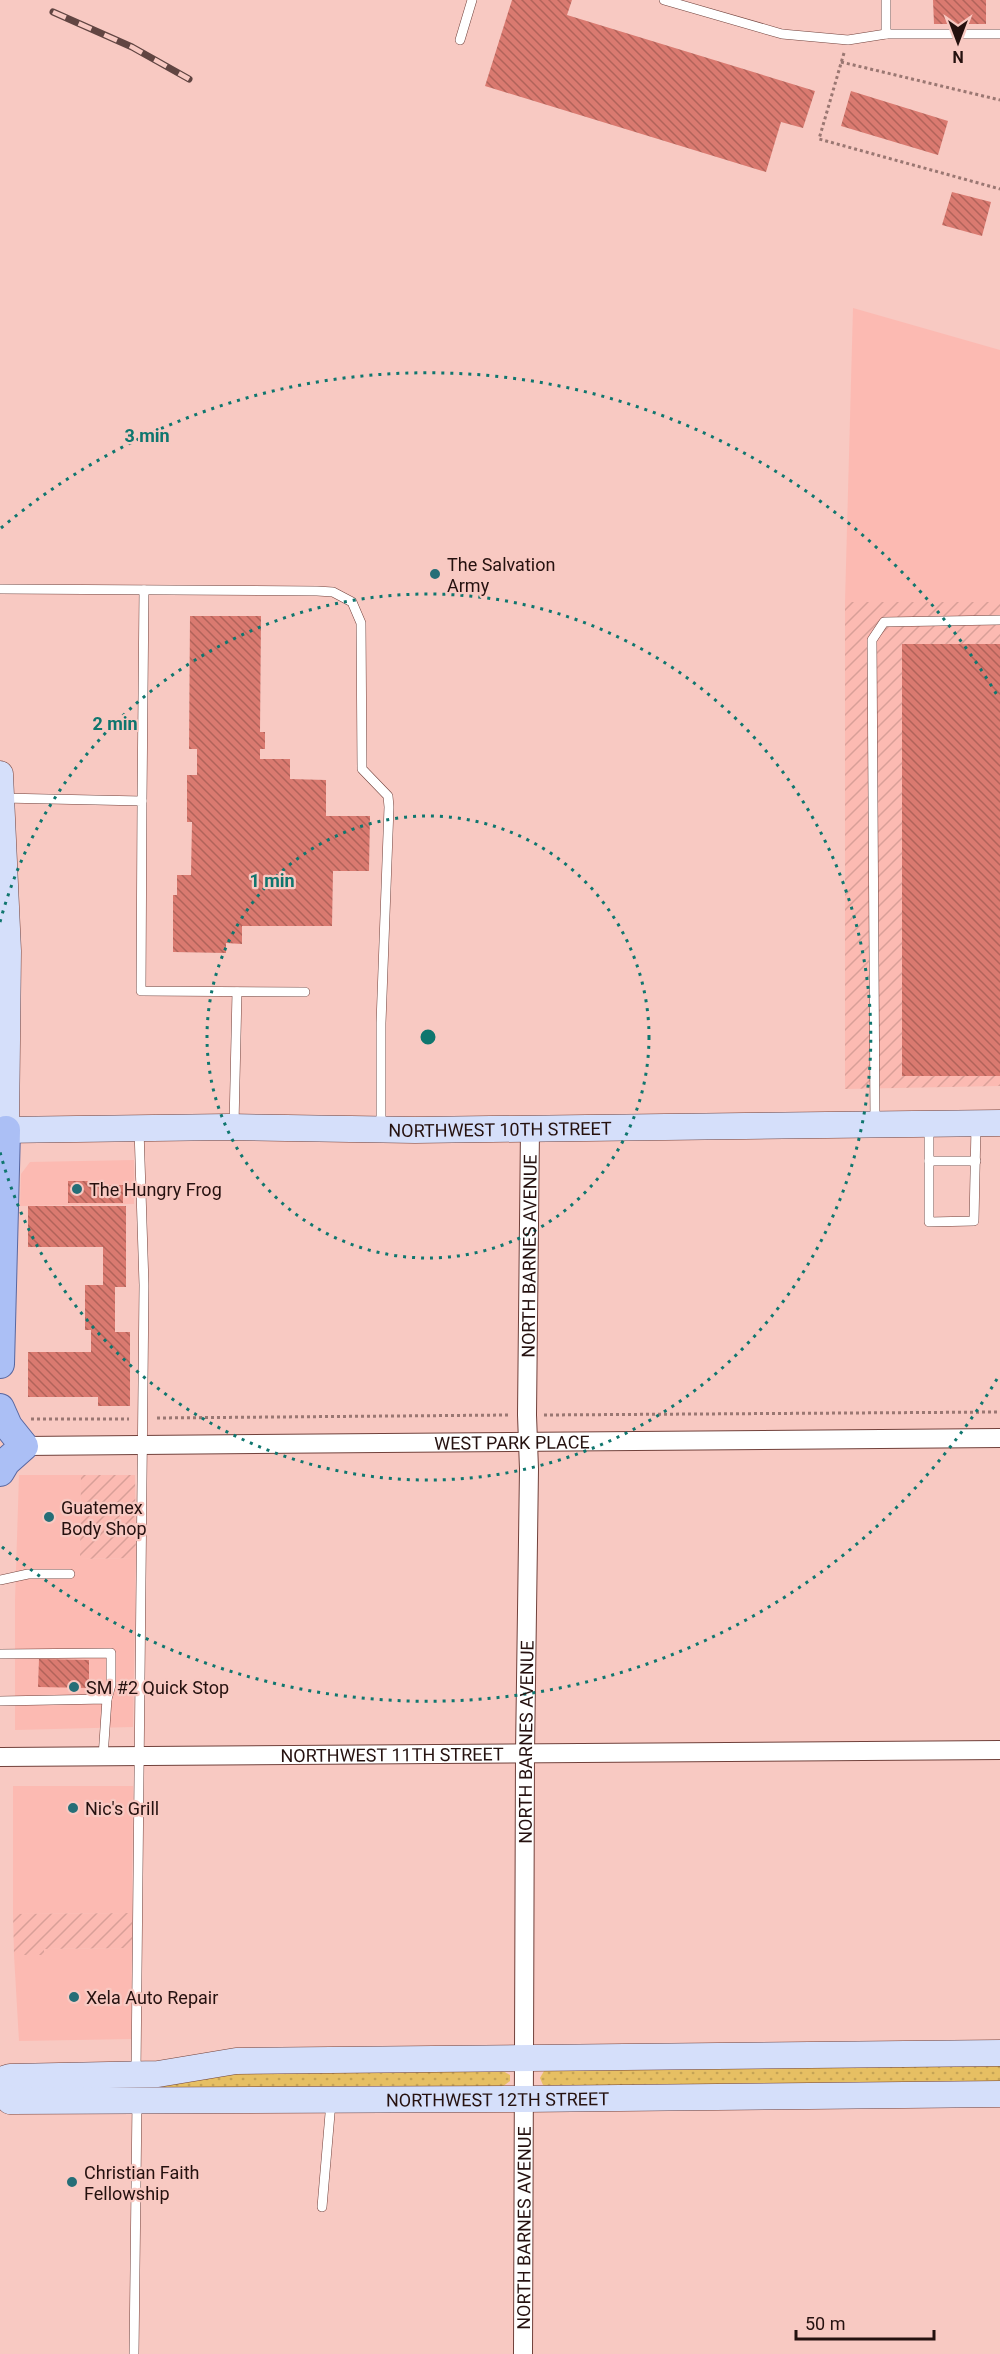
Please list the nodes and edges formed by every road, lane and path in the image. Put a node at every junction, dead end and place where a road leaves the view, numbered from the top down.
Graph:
1 (472, 0) edge
2 (664, 0) edge
3 (886, 0) edge
4 (886, 34) junction
5 (1000, 34) edge
6 (460, 40) dead end
7 (848, 40) junction
8 (841, 62) junction
9 (1000, 100) edge
10 (1000, 189) edge
11 (0, 589) edge
12 (144, 591) junction
13 (1000, 620) edge
14 (1, 786) edge
15 (142, 801) junction
16 (237, 992) junction
17 (305, 992) dead end
18 (929, 1123) junction
19 (875, 1124) junction
20 (988, 1124) edge
21 (139, 1128) junction
22 (234, 1128) junction
23 (530, 1129) junction
24 (3, 1130) edge
25 (381, 1130) junction
26 (929, 1161) junction
27 (975, 1161) junction
28 (0, 1364) edge
29 (1000, 1412) edge
30 (2, 1414) edge
31 (527, 1415) junction
32 (142, 1419) junction
33 (1000, 1438) edge
34 (528, 1442) junction
35 (142, 1444) junction
36 (24, 1446) junction
37 (0, 1472) edge
38 (69, 1574) dead end
39 (0, 1580) edge
40 (0, 1654) edge
41 (107, 1699) junction
42 (0, 1701) edge
43 (1000, 1750) edge
44 (525, 1753) junction
45 (0, 1757) edge
46 (103, 1757) junction
47 (139, 1757) junction
48 (1000, 2053) edge
49 (523, 2058) junction
50 (136, 2075) junction
51 (0, 2080) edge
52 (0, 2092) edge
53 (1000, 2094) edge
54 (524, 2099) junction
55 (331, 2100) junction
56 (136, 2101) junction
57 (322, 2207) dead end
58 (134, 2354) edge
59 (523, 2354) edge

1 - 6 lane
2 - 7 lane
3 - 4 lane
4 - 5 lane
4 - 7 lane
7 - 8 path
8 - 9 path
8 - 10 path
11 - 12 lane
12 - 15 lane
12 - 25 lane
13 - 19 lane
14 - 15 lane
14 - 24 street
15 - 16 lane
16 - 17 lane
16 - 22 lane
18 - 19 street, NORTHWEST 10TH STREET
18 - 20 street, NORTHWEST 10TH STREET
18 - 26 lane
19 - 23 street, NORTHWEST 10TH STREET
20 - 27 lane
21 - 22 street, NORTHWEST 10TH STREET
21 - 24 street, NORTHWEST 10TH STREET
21 - 32 lane
22 - 25 street, NORTHWEST 10TH STREET
23 - 25 street, NORTHWEST 10TH STREET
23 - 31 street, NORTH BARNES AVENUE
24 - 28 main road
26 - 27 lane
26 - 27 lane
29 - 31 path
30 - 32 path
30 - 36 main road
31 - 32 path
31 - 34 street, NORTH BARNES AVENUE
32 - 35 lane
33 - 34 street, WEST PARK PLACE
34 - 35 street, WEST PARK PLACE
34 - 44 street, NORTH BARNES AVENUE
35 - 36 street, WEST PARK PLACE
35 - 47 lane
36 - 37 main road
38 - 39 lane
40 - 41 lane
41 - 42 lane
41 - 46 lane
43 - 44 street, NORTHWEST 11TH STREET
44 - 47 street, NORTHWEST 11TH STREET
44 - 49 street, NORTH BARNES AVENUE
45 - 46 street, NORTHWEST 11TH STREET
46 - 47 street, NORTHWEST 11TH STREET
47 - 50 lane
48 - 49 street
49 - 50 street
49 - 54 street, NORTH BARNES AVENUE
50 - 51 street
52 - 56 street, NORTHWEST 12TH STREET
53 - 54 street, NORTHWEST 12TH STREET
54 - 55 street, NORTHWEST 12TH STREET
54 - 59 street, NORTH BARNES AVENUE
55 - 56 street, NORTHWEST 12TH STREET
55 - 57 lane
56 - 58 lane

